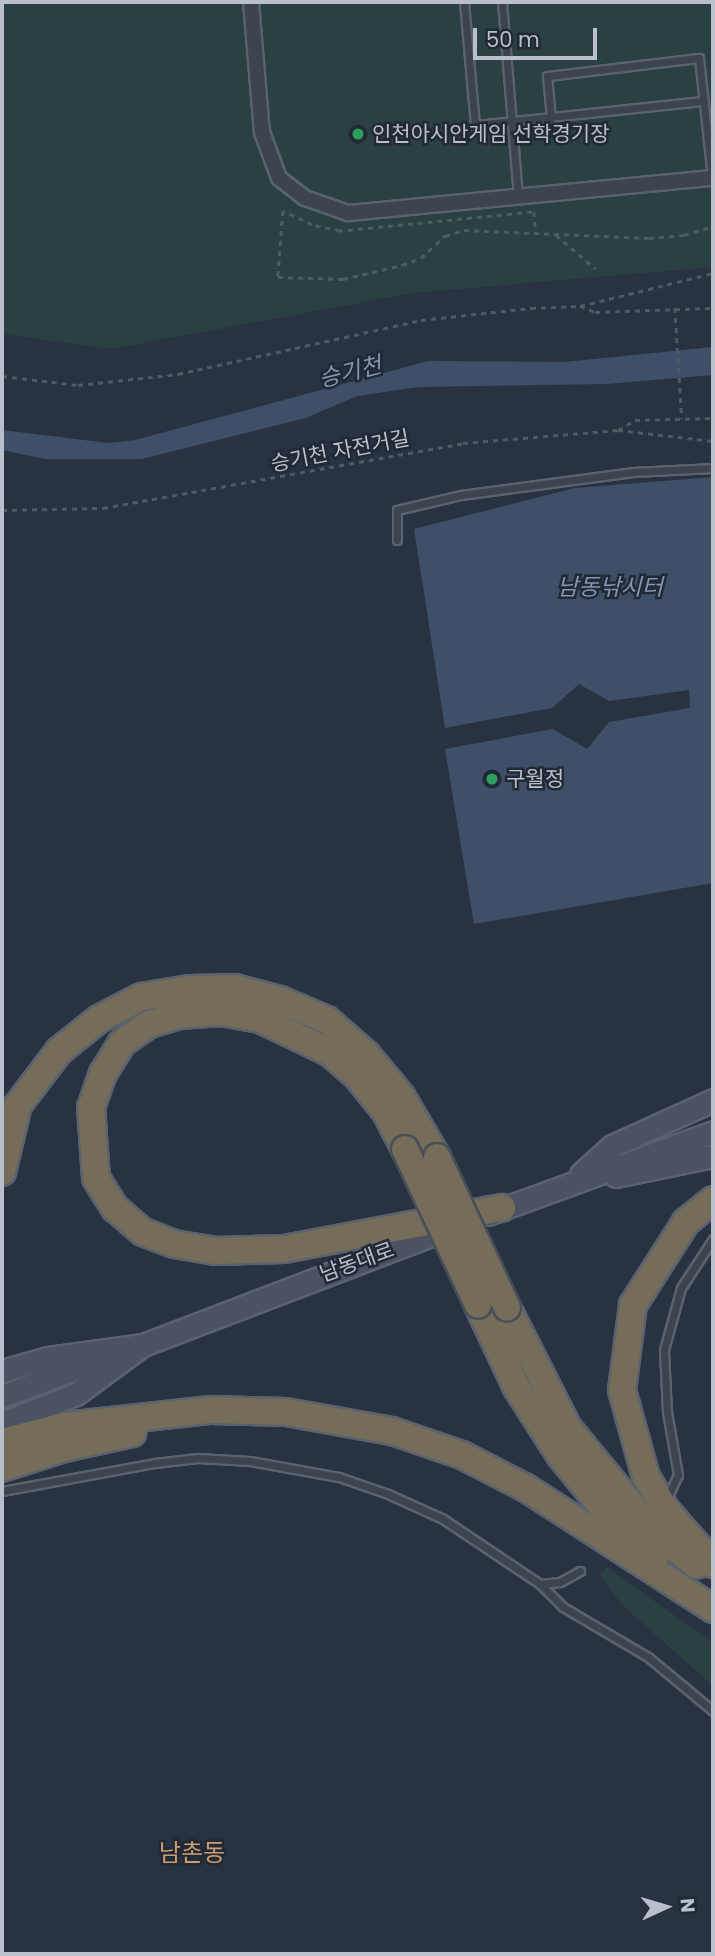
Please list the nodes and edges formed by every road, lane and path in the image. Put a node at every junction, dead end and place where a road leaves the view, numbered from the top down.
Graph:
1 (251, 2) edge
2 (464, 2) edge
3 (502, 2) edge
4 (704, 101) junction
5 (551, 118) junction
6 (513, 123) junction
7 (713, 178) edge
8 (518, 197) junction
9 (546, 211) dead end
10 (534, 212) junction
11 (713, 226) edge
12 (536, 233) junction
13 (554, 234) junction
14 (596, 269) dead end
15 (713, 273) edge
16 (580, 306) junction
17 (675, 308) junction
18 (713, 308) edge
19 (2, 376) edge
20 (713, 418) edge
21 (682, 419) junction
22 (618, 430) junction
23 (713, 441) edge
24 (713, 468) edge
25 (2, 510) edge
26 (397, 540) dead end
27 (713, 1100) edge
28 (18, 1105) junction
29 (713, 1132) edge
30 (2, 1137) edge
31 (713, 1156) edge
32 (2, 1172) edge
33 (572, 1183) junction
34 (713, 1200) edge
35 (502, 1209) junction
36 (713, 1239) edge
37 (143, 1345) junction
38 (2, 1371) edge
39 (2, 1396) edge
40 (286, 1412) junction
41 (2, 1423) edge
42 (2, 1442) edge
43 (2, 1468) edge
44 (2, 1491) edge
45 (668, 1496) dead end
46 (713, 1563) edge
47 (580, 1571) dead end
48 (713, 1574) edge
49 (540, 1584) junction
50 (708, 1606) edge
51 (713, 1710) edge

1 - 8 street
2 - 6 lane
3 - 6 lane
4 - 5 lane
4 - 5 lane
4 - 7 lane
5 - 6 lane
6 - 8 lane
7 - 8 street
9 - 10 path
10 - 12 path
10 - 12 path
11 - 13 path
12 - 13 path
13 - 14 path
15 - 16 path
16 - 17 path
16 - 19 path
17 - 18 path
17 - 21 path
20 - 21 path, 승기천 자전거길
21 - 22 path, 승기천 자전거길
22 - 23 path
22 - 25 path, 승기천 자전거길
24 - 26 lane
27 - 33 main road, 남동대로
28 - 30 highway
28 - 32 highway
28 - 48 highway, bridge
29 - 33 main road, 남동대로
31 - 33 main road, 남동대로
33 - 35 main road, 남동대로
34 - 46 highway
35 - 37 main road, 남동대로
35 - 50 highway, bridge
36 - 45 lane
37 - 38 main road, 남동대로
37 - 39 main road
37 - 41 main road, 남동대로
40 - 42 highway
40 - 43 highway
40 - 50 highway
44 - 49 lane
47 - 49 lane
49 - 51 lane

